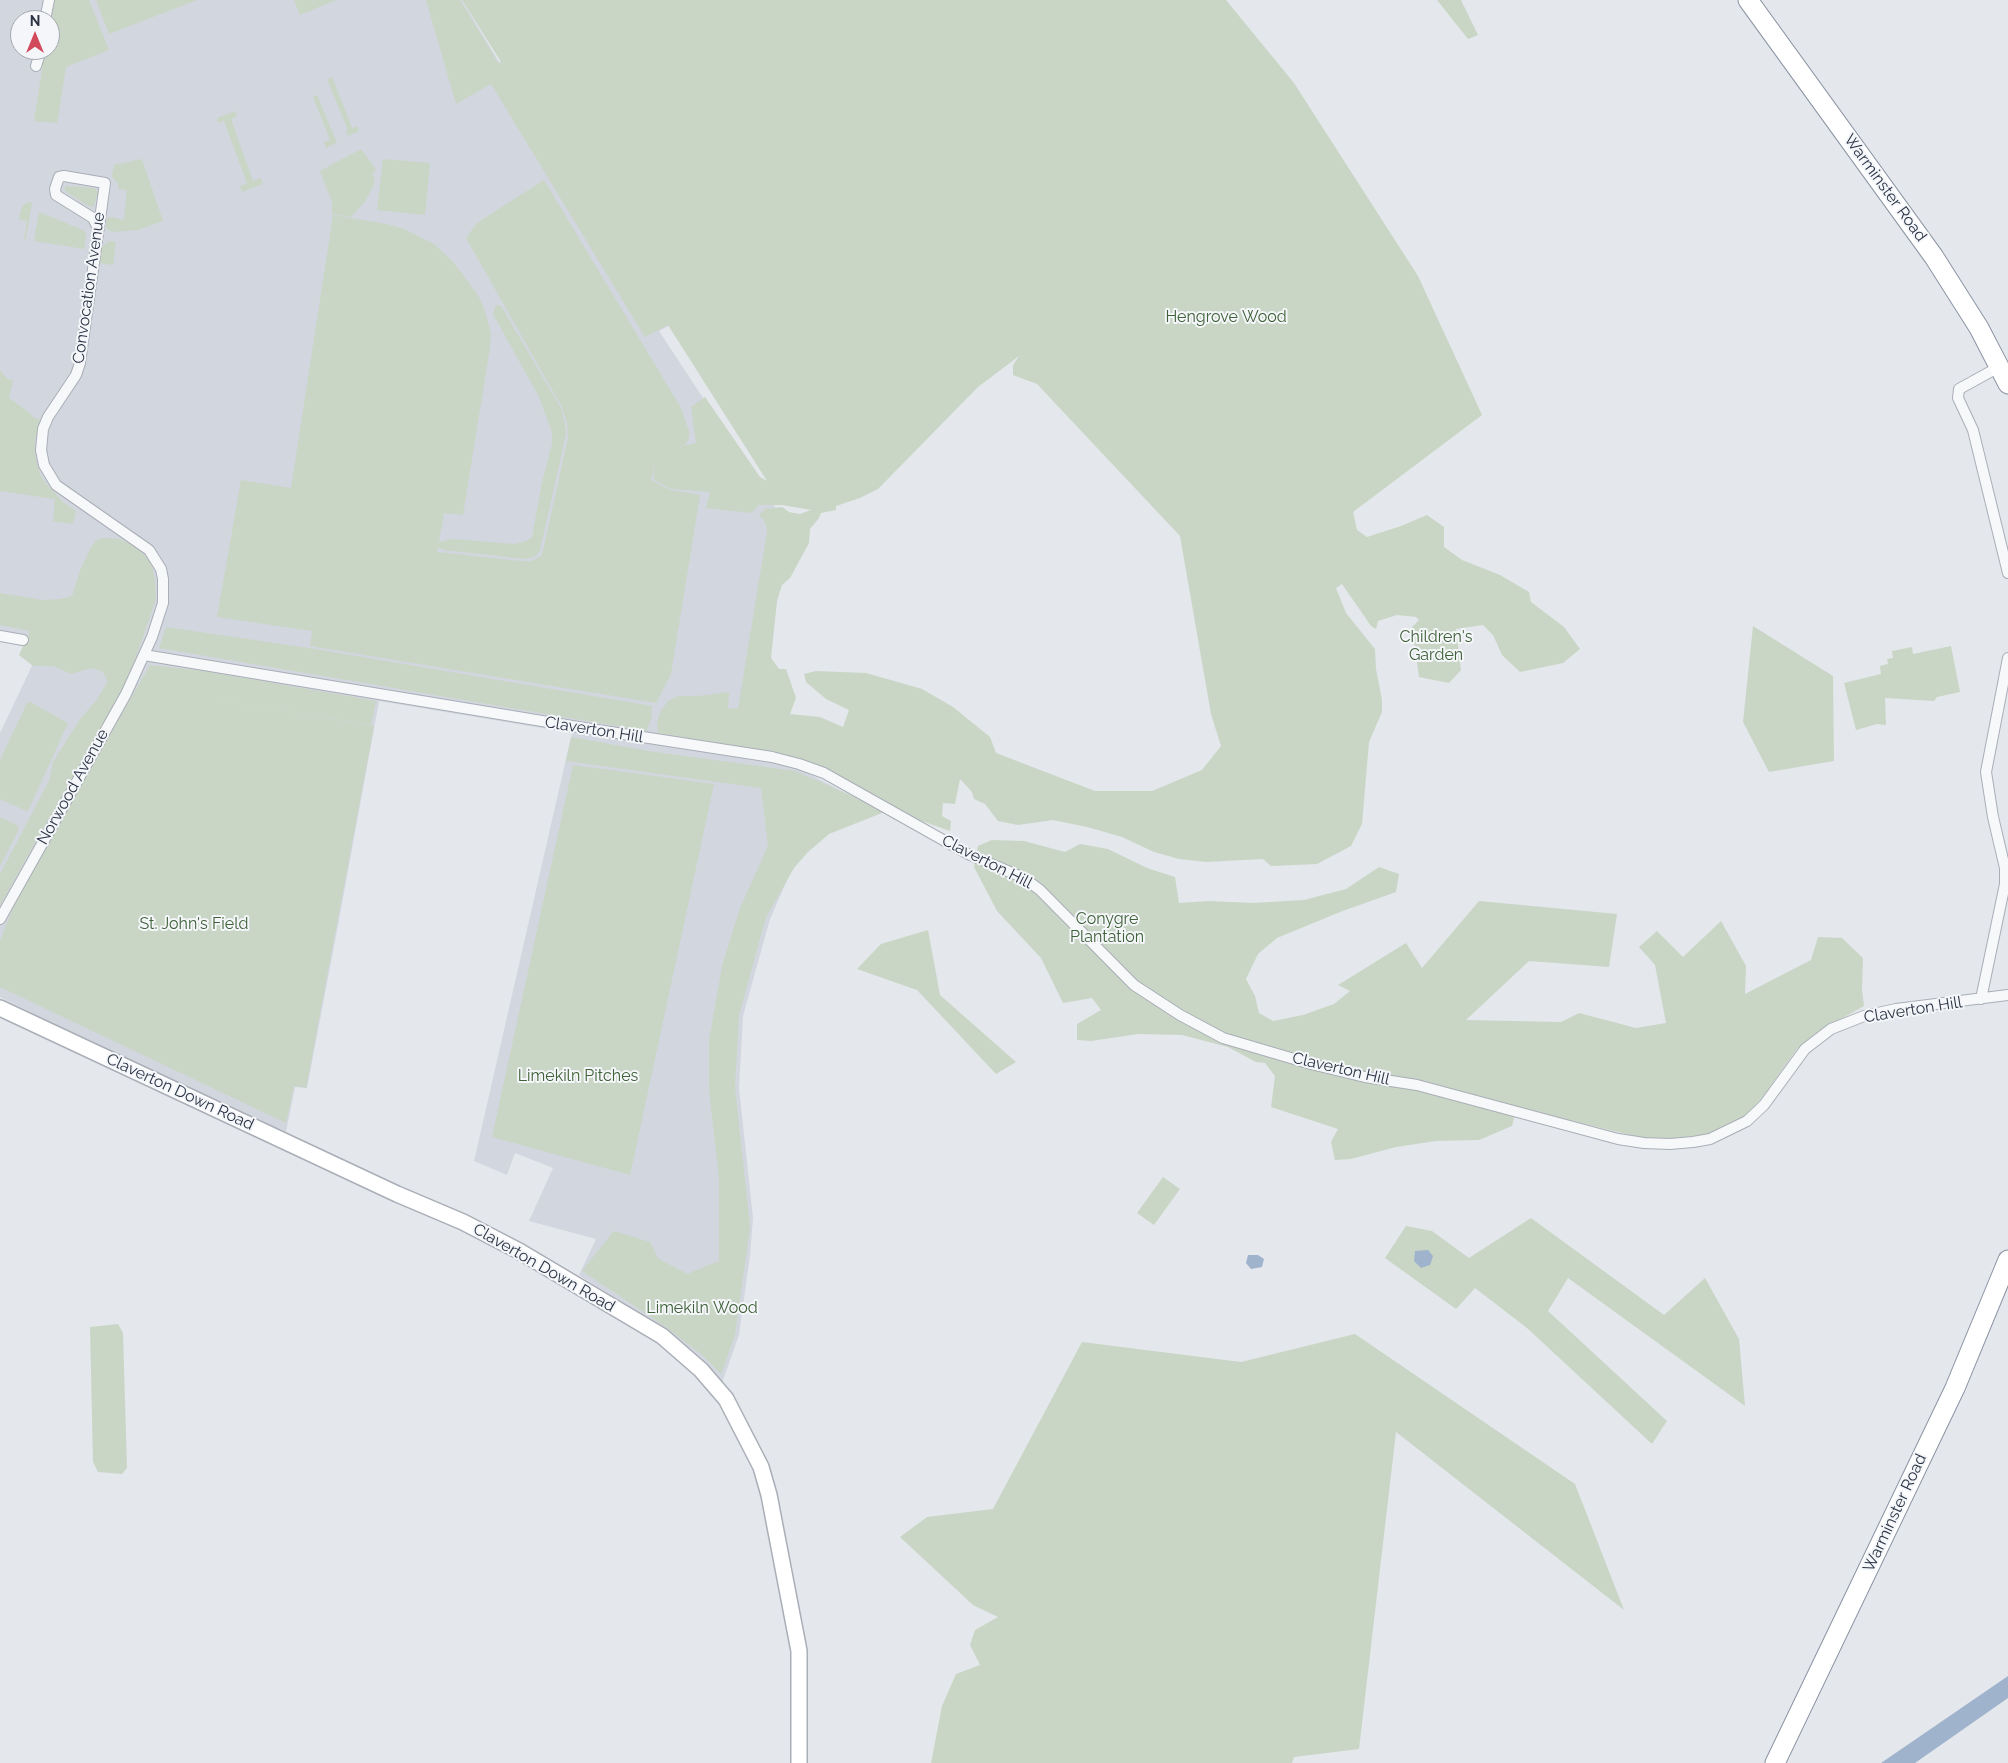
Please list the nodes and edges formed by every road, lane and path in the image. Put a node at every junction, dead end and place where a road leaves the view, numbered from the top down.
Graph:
1 (1748, 0) edge
2 (38, 60) edge
3 (36, 66) dead end
4 (98, 228) junction
5 (1999, 367) junction
6 (2008, 384) edge
7 (2008, 573) edge
8 (0, 636) edge
9 (24, 640) dead end
10 (144, 655) junction
11 (2008, 658) edge
12 (0, 919) edge
13 (2008, 996) edge
14 (1981, 999) junction
15 (0, 1008) edge
16 (2008, 1260) edge
17 (799, 1763) edge
18 (1775, 1763) edge

1 - 5 highway, Warminster Road
2 - 3 street
4 - 4 street, Convocation Avenue
4 - 10 street, Convocation Avenue
5 - 6 highway, Warminster Road
5 - 7 street
8 - 9 street
10 - 12 street, Norwood Avenue
10 - 14 street, Claverton Hill
11 - 14 street
13 - 14 street, Claverton Hill
15 - 17 street, Claverton Down Road
16 - 18 highway, Warminster Road

